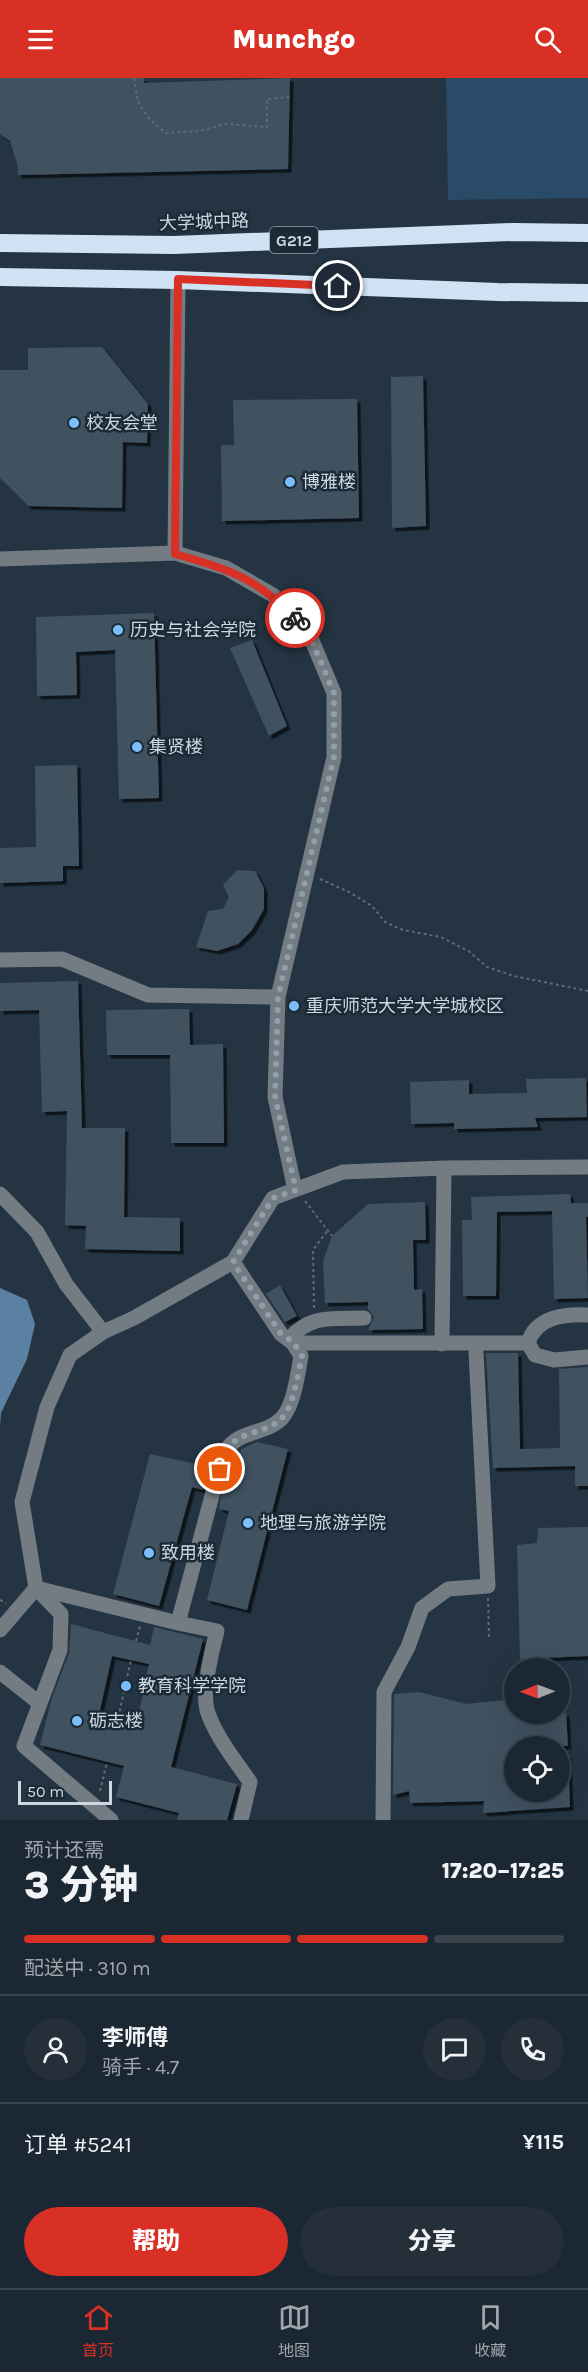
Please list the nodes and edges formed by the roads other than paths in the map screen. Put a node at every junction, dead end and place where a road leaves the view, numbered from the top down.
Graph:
1 (588, 232) edge
2 (0, 243) edge
3 (0, 277) edge
4 (178, 279) junction
5 (588, 293) edge
6 (175, 554) junction
7 (0, 559) edge
8 (0, 960) edge
9 (278, 997) junction
10 (588, 1167) edge
11 (444, 1168) junction
12 (296, 1190) junction
13 (0, 1194) edge
14 (233, 1262) junction
15 (588, 1316) edge
16 (364, 1318) dead end
17 (103, 1332) junction
18 (291, 1341) junction
19 (442, 1344) junction
20 (528, 1344) junction
21 (476, 1352) dead end
22 (588, 1357) edge
23 (220, 1469) tunnel mouth
24 (213, 1492) tunnel mouth
25 (36, 1588) junction
26 (178, 1623) junction
27 (0, 1630) edge
28 (0, 1672) edge
29 (39, 1703) junction
30 (111, 1820) edge
31 (241, 1820) edge
32 (383, 1820) edge

1 - 2 highway, 大学城中路 / G212
3 - 4 highway
4 - 5 highway
4 - 6 lane
6 - 7 lane
6 - 9 lane
8 - 9 lane
9 - 12 lane
10 - 11 lane
11 - 12 lane
11 - 19 lane
12 - 14 lane
13 - 17 lane
14 - 17 lane
14 - 18 lane
15 - 20 lane
16 - 18 lane
17 - 25 lane
18 - 19 lane
18 - 23 lane
19 - 20 lane
20 - 22 lane
21 - 32 lane
24 - 26 lane
25 - 26 lane
25 - 27 lane
25 - 29 lane
26 - 31 lane
28 - 29 lane
29 - 30 lane

